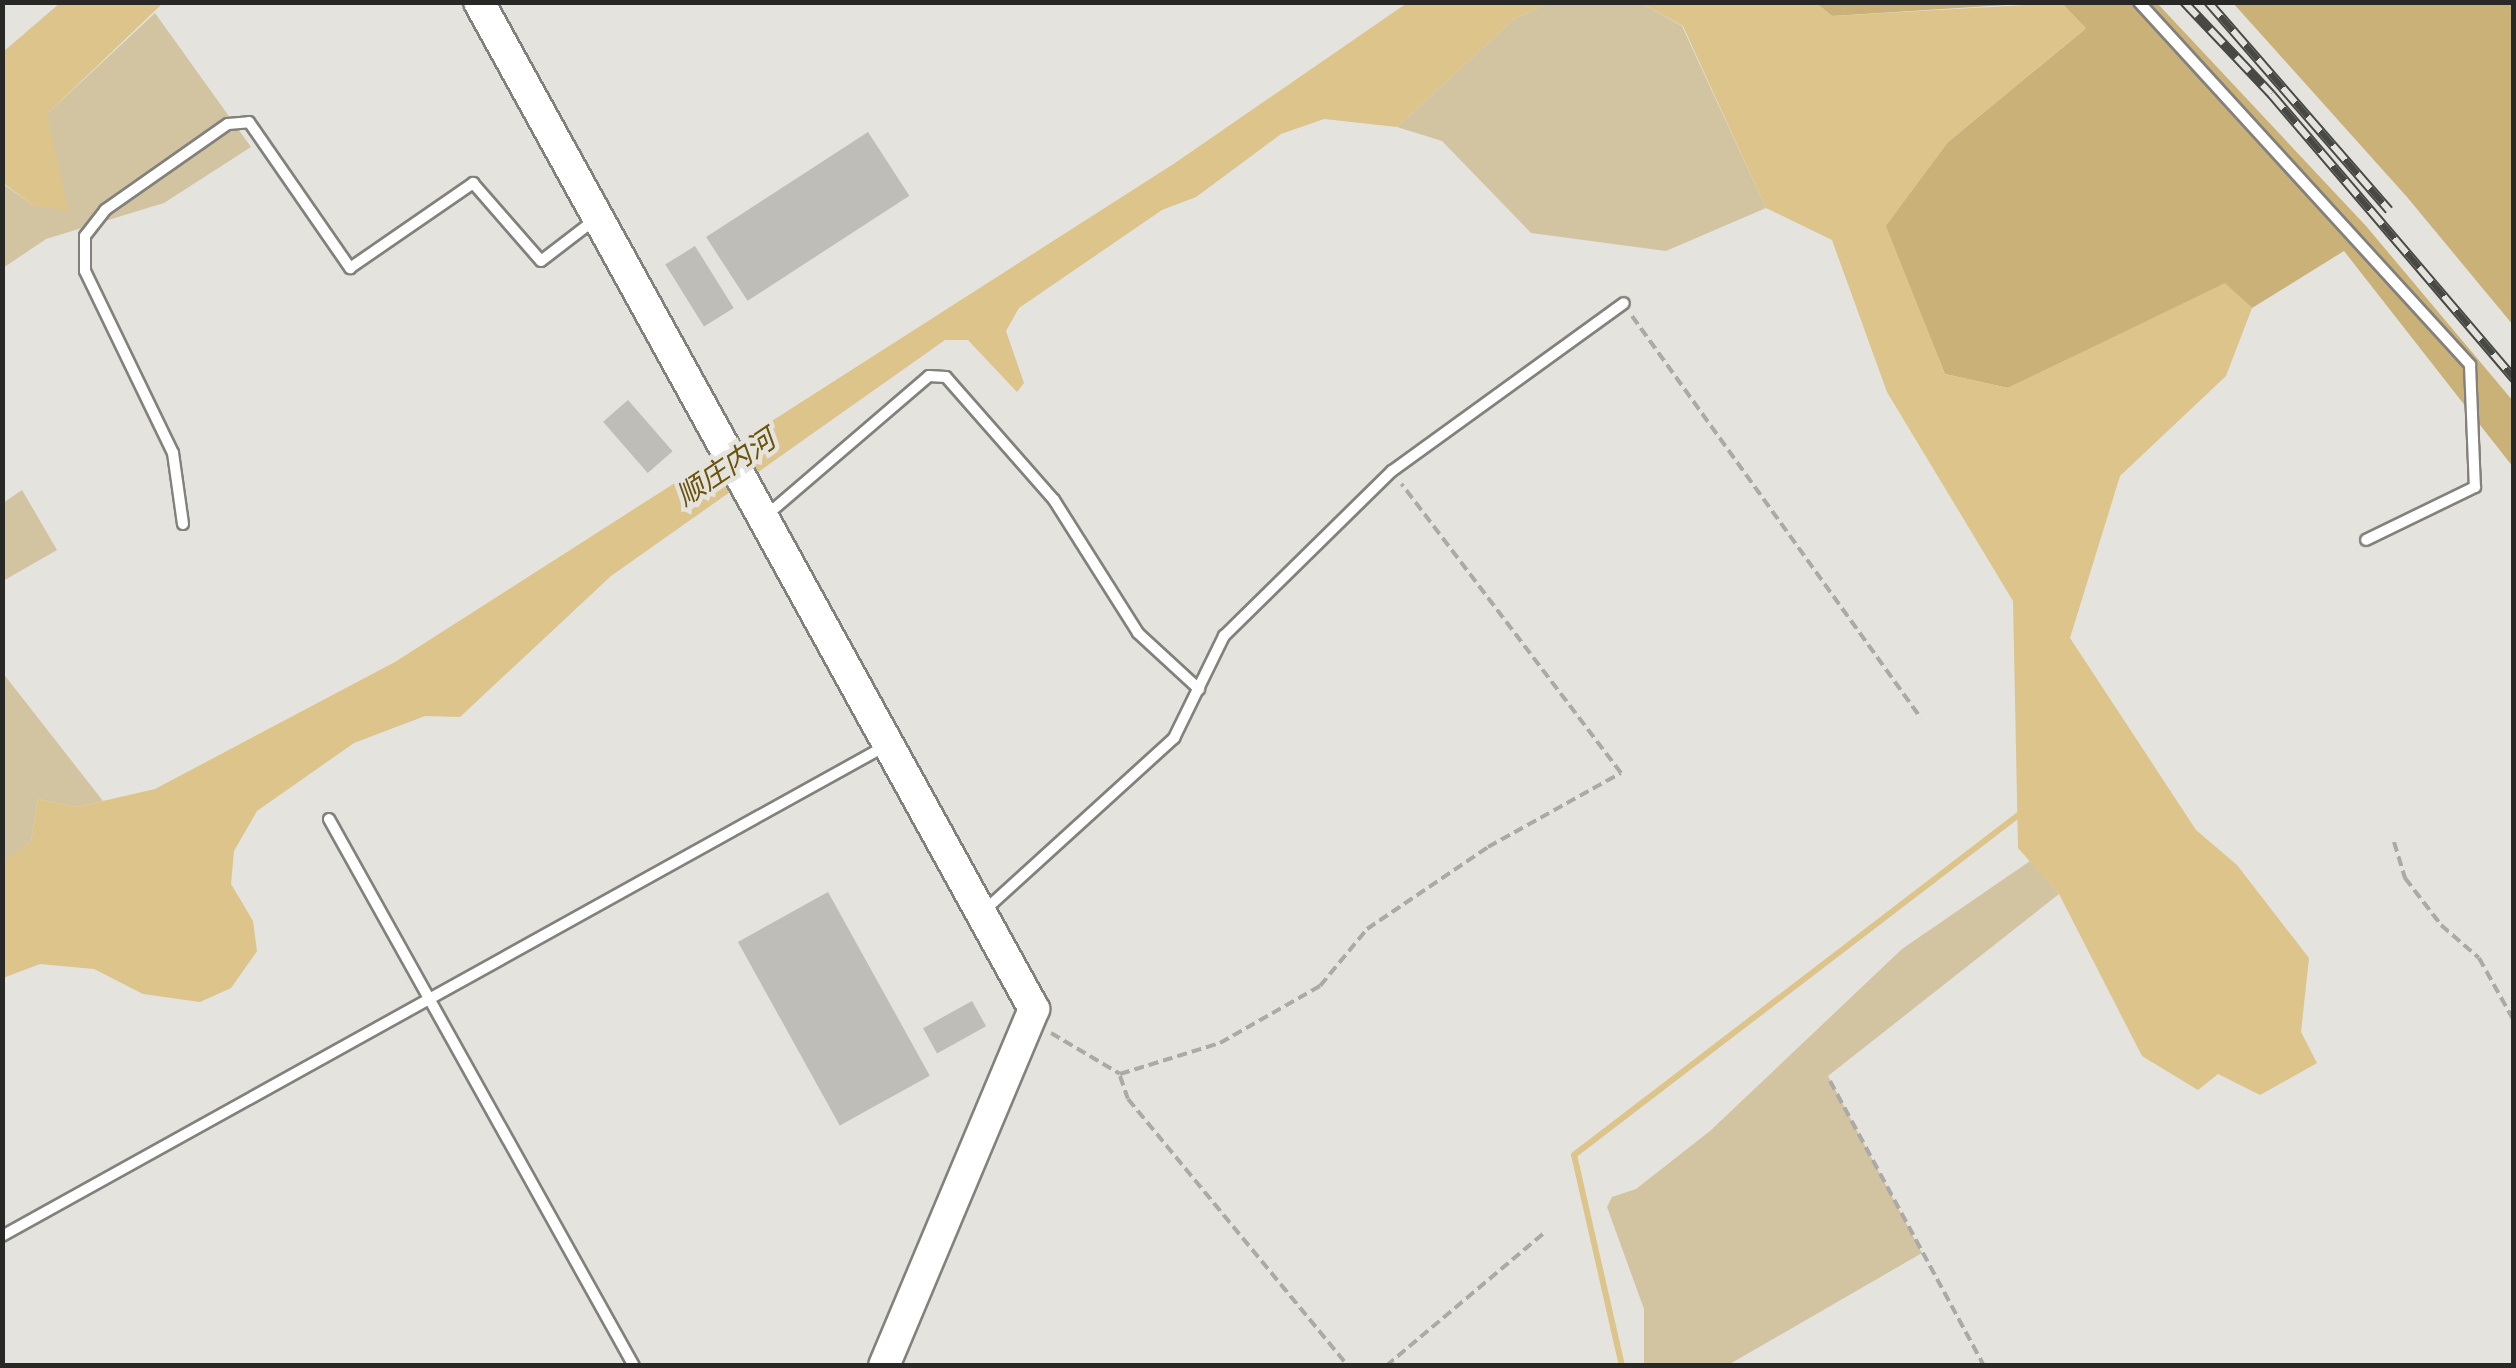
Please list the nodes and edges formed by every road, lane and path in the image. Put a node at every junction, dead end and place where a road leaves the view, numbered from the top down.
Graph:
1 (480, 2) edge
2 (2139, 2) edge
3 (598, 218) junction
4 (1624, 304) joint
5 (1392, 471) junction
6 (756, 507) junction
7 (182, 524) dead end
8 (2366, 540) dead end
9 (1199, 688) junction
10 (1921, 718) dead end
11 (888, 744) junction
12 (329, 819) dead end
13 (2394, 842) dead end
14 (981, 914) junction
15 (426, 1000) junction
16 (1034, 1009) junction
17 (2514, 1021) edge
18 (1120, 1074) junction
19 (1830, 1081) dead end
20 (1544, 1234) dead end
21 (2, 1236) edge
22 (634, 1366) edge
23 (884, 1366) edge
24 (1348, 1366) edge
25 (1386, 1366) edge
26 (1984, 1366) edge

1 - 3 street
2 - 8 lane
3 - 6 street
3 - 7 lane
4 - 5 lane
4 - 10 path
5 - 9 lane
5 - 18 path
6 - 9 lane
6 - 11 street
9 - 14 lane
11 - 14 street
11 - 15 lane
12 - 15 lane
13 - 17 path
14 - 16 street
15 - 21 lane
15 - 22 lane
16 - 18 path
16 - 23 street
18 - 24 path
19 - 26 path
20 - 25 path

